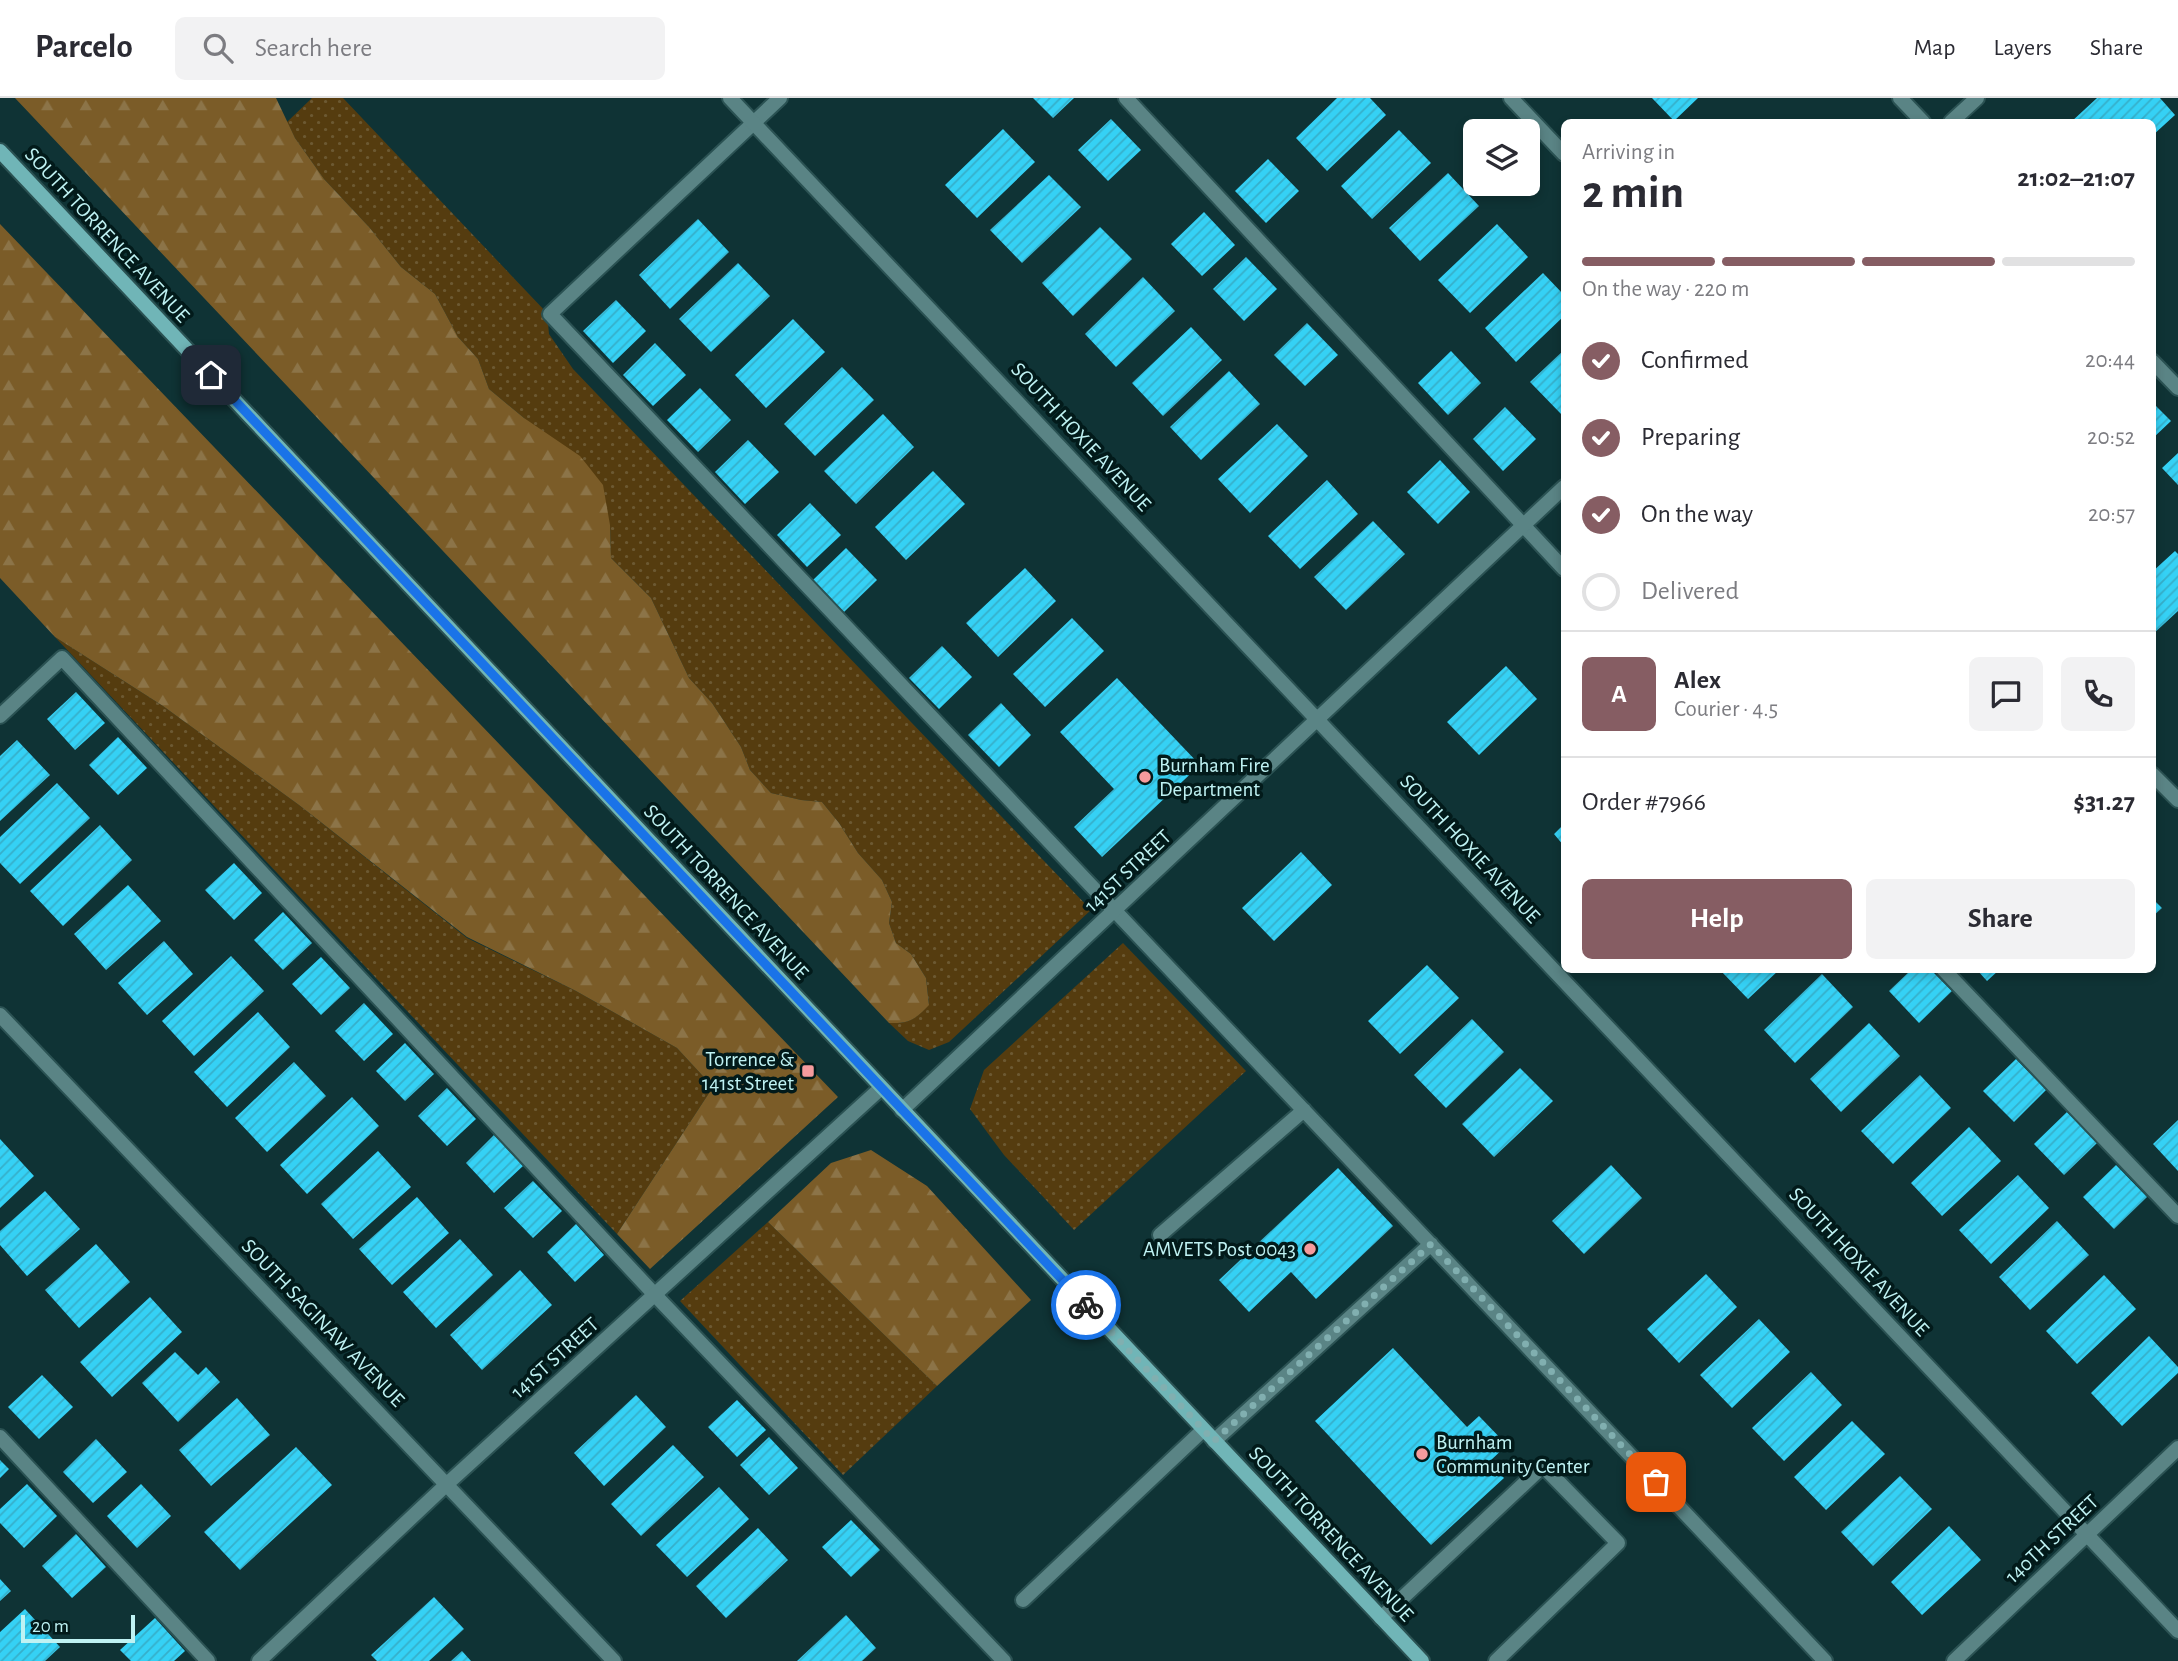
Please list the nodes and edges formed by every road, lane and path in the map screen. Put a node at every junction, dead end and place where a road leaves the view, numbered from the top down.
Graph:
1 (730, 98) edge
2 (780, 98) edge
3 (1126, 98) edge
4 (1511, 98) edge
5 (1900, 98) edge
6 (1977, 98) edge
7 (1920, 119) edge
8 (1954, 119) edge
9 (754, 123) junction
10 (0, 151) edge
11 (1561, 151) edge
12 (2156, 365) edge
13 (2178, 388) edge
14 (1561, 490) edge
15 (1523, 526) junction
16 (1561, 566) edge
17 (0, 716) edge
18 (1319, 719) junction
19 (2156, 778) edge
20 (2178, 800) edge
21 (1116, 911) junction
22 (1947, 973) edge
23 (0, 1015) edge
24 (881, 1088) junction
25 (902, 1110) junction
26 (1304, 1110) junction
27 (2178, 1216) edge
28 (1160, 1235) dead end
29 (1431, 1244) junction
30 (655, 1294) junction
31 (1209, 1435) junction
32 (0, 1437) edge
33 (2178, 1448) edge
34 (447, 1484) junction
35 (2087, 1535) junction
36 (1023, 1600) dead end
37 (1381, 1618) junction
38 (2178, 1631) edge
39 (208, 1661) edge
40 (259, 1661) edge
41 (614, 1661) edge
42 (1004, 1661) edge
43 (1422, 1661) edge
44 (1496, 1661) edge
45 (1825, 1661) edge
46 (1954, 1661) edge

1 - 9 street, SOUTH HOXIE AVENUE
2 - 9 street
3 - 15 street
4 - 11 street
5 - 7 street
6 - 8 street
9 - 18 street, SOUTH HOXIE AVENUE
9 - 21 street
10 - 24 main road, SOUTH TORRENCE AVENUE
12 - 13 street
14 - 15 street, 141ST STREET
15 - 16 street
15 - 18 street, 141ST STREET
17 - 30 street
18 - 21 street, 141ST STREET
18 - 35 street, SOUTH HOXIE AVENUE
19 - 20 street
21 - 25 street, 141ST STREET
21 - 26 street
22 - 27 street
23 - 34 street, SOUTH SAGINAW AVENUE
24 - 25 main road, SOUTH TORRENCE AVENUE
24 - 30 street, 141ST STREET
25 - 31 main road, SOUTH TORRENCE AVENUE
26 - 28 street
26 - 29 street
29 - 31 street
29 - 45 street
30 - 34 street, 141ST STREET
30 - 42 street
31 - 36 street
31 - 37 main road, SOUTH TORRENCE AVENUE
32 - 39 street
33 - 35 street, 140TH STREET
34 - 40 street, 141ST STREET
34 - 41 street, SOUTH SAGINAW AVENUE
35 - 38 street, SOUTH HOXIE AVENUE
35 - 46 street, 140TH STREET
37 - 43 main road, SOUTH TORRENCE AVENUE
37 - 44 street

